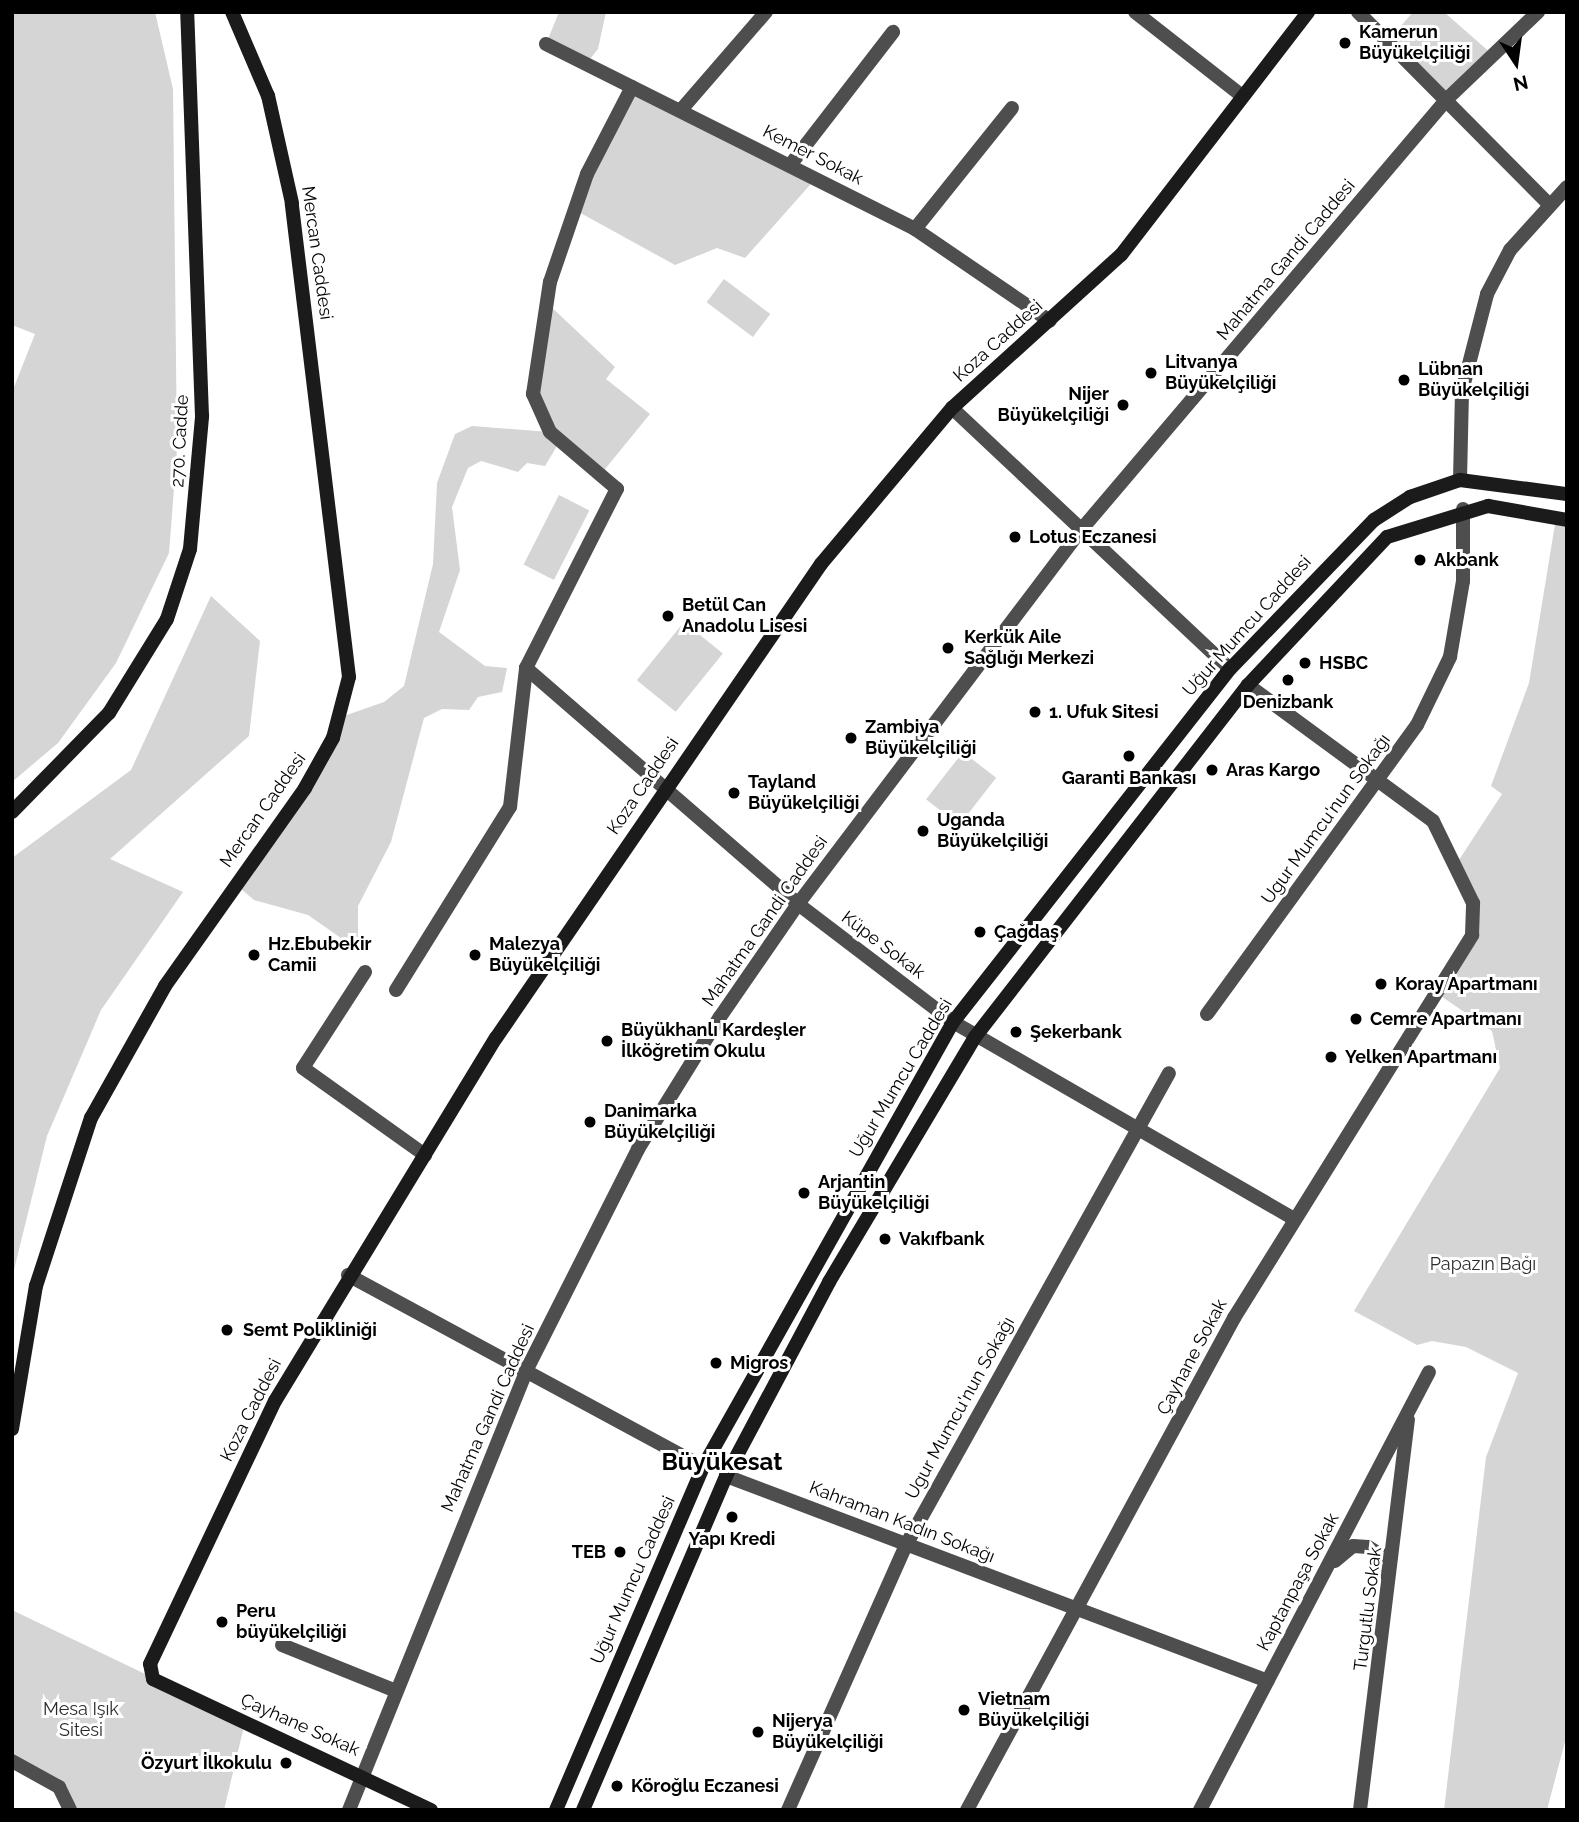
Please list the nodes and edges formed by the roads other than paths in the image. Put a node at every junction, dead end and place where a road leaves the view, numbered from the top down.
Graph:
1 (187, 12) edge
2 (232, 12) edge
3 (766, 12) edge
4 (1135, 12) edge
5 (1308, 12) edge
6 (1358, 12) edge
7 (1538, 12) edge
8 (894, 32) dead end
9 (546, 44) dead end
10 (632, 87) junction
11 (1241, 95) junction
12 (1447, 99) junction
13 (1012, 108) dead end
14 (681, 110) junction
15 (792, 164) junction
16 (1567, 187) edge
17 (1548, 203) junction
18 (915, 229) junction
19 (1050, 321) junction
20 (952, 408) junction
21 (1460, 480) junction
22 (1567, 494) edge
23 (1463, 509) junction
24 (1567, 520) edge
25 (1082, 530) junction
26 (526, 668) junction
27 (1230, 669) junction
28 (1248, 685) junction
29 (1381, 781) junction
30 (664, 791) junction
31 (12, 812) edge
32 (797, 904) junction
33 (365, 972) dead end
34 (396, 990) dead end
35 (1207, 1014) dead end
36 (953, 1022) junction
37 (975, 1037) junction
38 (1169, 1073) dead end
39 (1136, 1131) junction
40 (425, 1155) junction
41 (1292, 1219) junction
42 (348, 1275) junction
43 (526, 1371) junction
44 (1429, 1372) dead end
45 (1409, 1412) junction
46 (12, 1429) edge
47 (703, 1467) junction
48 (726, 1476) junction
49 (906, 1545) junction
50 (1326, 1573) junction
51 (1390, 1603) junction
52 (1076, 1609) junction
53 (282, 1645) dead end
54 (153, 1679) joint
55 (1268, 1681) junction
56 (394, 1690) junction
57 (12, 1761) edge
58 (362, 1774) junction
59 (70, 1810) edge
60 (349, 1810) edge
61 (431, 1810) edge
62 (556, 1810) edge
63 (583, 1810) edge
64 (788, 1810) edge
65 (967, 1810) edge
66 (1200, 1810) edge
67 (1360, 1810) edge

1 - 31 main road, 270. Cadde
2 - 46 main road, Mercan Caddesi
3 - 14 street
4 - 11 street
5 - 11 main road, Koza Caddesi
6 - 12 street
7 - 12 street, Mahatma Gandi Caddesi
8 - 15 street
9 - 10 street, Kemer Sokak
10 - 14 street, Kemer Sokak
10 - 26 street
11 - 19 main road, Koza Caddesi
12 - 17 street
12 - 25 street, Mahatma Gandi Caddesi
13 - 18 street
14 - 15 street, Kemer Sokak
15 - 18 street, Kemer Sokak
16 - 17 street
17 - 21 street
18 - 19 street, Kemer Sokak
19 - 20 main road, Koza Caddesi
20 - 25 street
20 - 30 main road, Koza Caddesi
21 - 22 main road, Uğur Mumcu Caddesi
21 - 27 main road, Uğur Mumcu Caddesi
23 - 24 main road
23 - 28 main road
23 - 29 street, Ugur Mumcu'nun Sokağı
25 - 27 street
25 - 32 street, Mahatma Gandi Caddesi
26 - 30 street, Küpe Sokak
26 - 34 street
27 - 28 main road
27 - 36 main road, Uğur Mumcu Caddesi
28 - 29 street
28 - 37 main road
29 - 35 street, Ugur Mumcu'nun Sokağı
29 - 41 street, Çayhane Sokak
30 - 32 street, Küpe Sokak
30 - 40 main road, Koza Caddesi
32 - 36 street, Küpe Sokak
32 - 43 street, Mahatma Gandi Caddesi
33 - 40 street
36 - 37 street, Küpe Sokak
36 - 47 main road, Uğur Mumcu Caddesi
37 - 39 street, Küpe Sokak
37 - 48 main road
38 - 39 street, Ugur Mumcu'nun Sokağı
39 - 41 street, Küpe Sokak
39 - 49 street, Ugur Mumcu'nun Sokağı
40 - 42 main road, Koza Caddesi
41 - 52 street, Çayhane Sokak
42 - 43 street, Kahraman Kadın Sokağı
42 - 54 main road, Koza Caddesi
43 - 47 street, Kahraman Kadın Sokağı
43 - 56 street, Mahatma Gandi Caddesi
44 - 45 street, Kaptanpaşa Sokak
45 - 50 street, Kaptanpaşa Sokak
45 - 51 street, Turgutlu Sokak
47 - 48 main road, Kahraman Kadın Sokağı
47 - 62 main road, Uğur Mumcu Caddesi
48 - 49 street, Kahraman Kadın Sokağı
48 - 63 main road
49 - 52 street, Kahraman Kadın Sokağı
49 - 64 street, Ugur Mumcu'nun Sokağı
50 - 51 street
50 - 55 street, Kaptanpaşa Sokak
51 - 67 street, Turgutlu Sokak
52 - 55 street, Kahraman Kadın Sokağı
52 - 65 street, Çayhane Sokak
53 - 56 street
54 - 58 main road, Çayhane Sokak
55 - 66 street, Kaptanpaşa Sokak
56 - 58 street, Mahatma Gandi Caddesi
57 - 59 street
58 - 60 street, Mahatma Gandi Caddesi
58 - 61 main road, Çayhane Sokak

